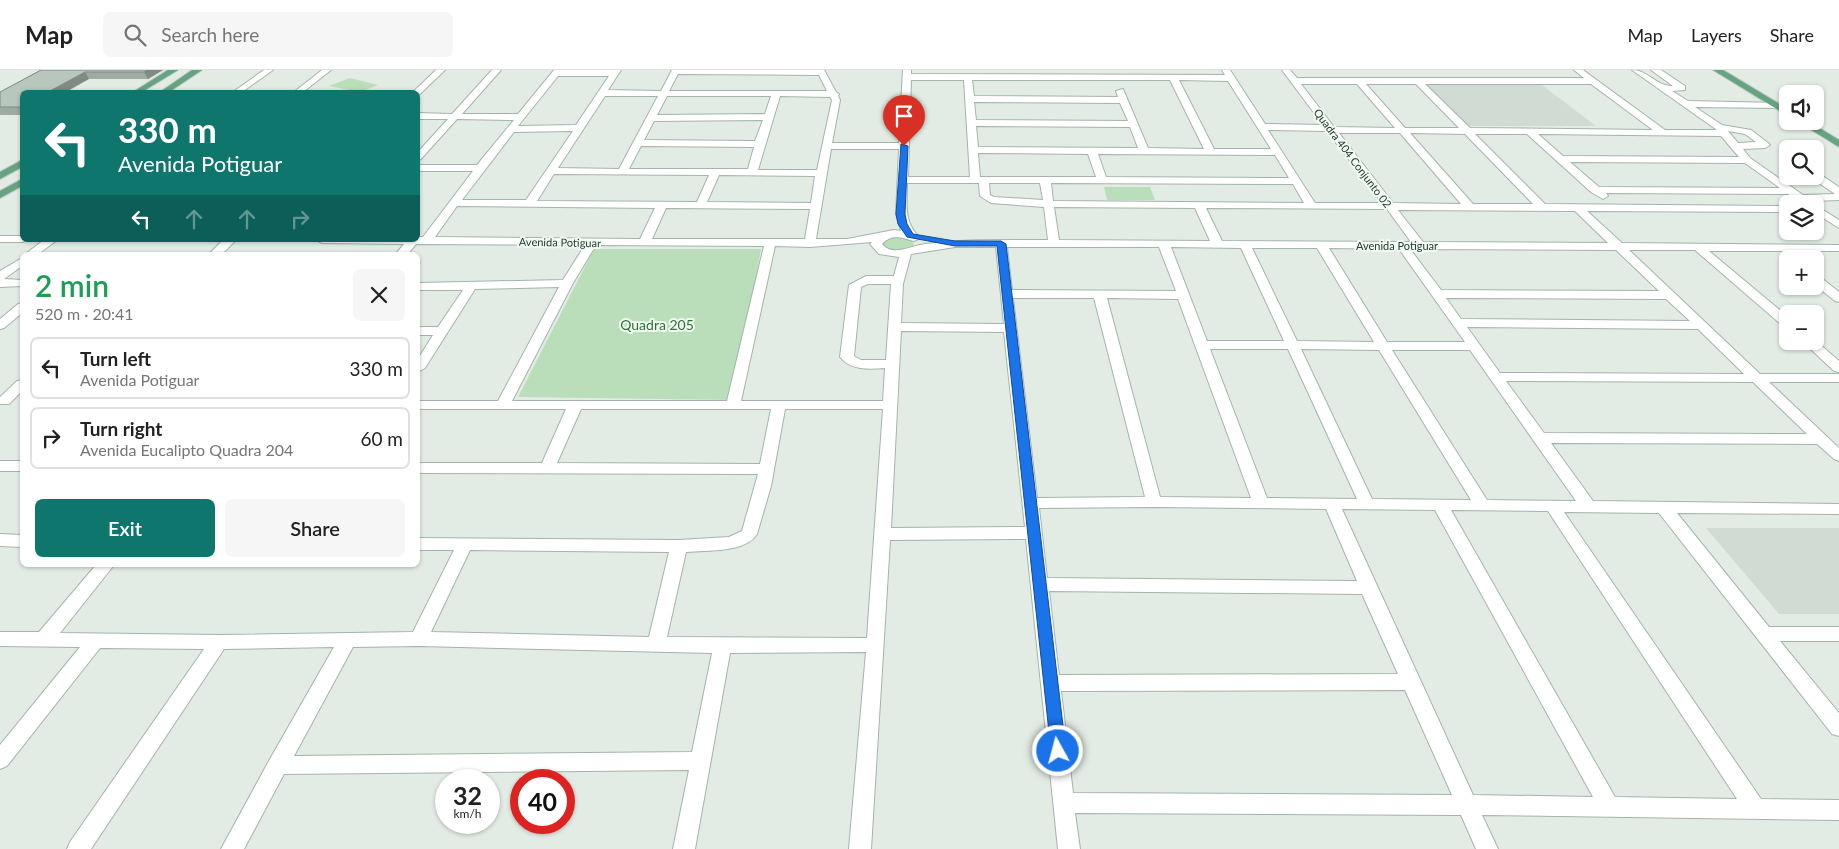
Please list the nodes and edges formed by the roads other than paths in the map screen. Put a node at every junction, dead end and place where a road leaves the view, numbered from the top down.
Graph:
1 (174, 70) edge
2 (198, 70) edge
3 (269, 70) edge
4 (327, 70) edge
5 (440, 70) edge
6 (497, 70) edge
7 (676, 70) edge
8 (896, 70) edge
9 (1286, 70) edge
10 (1450, 70) edge
11 (1578, 70) edge
12 (1636, 70) edge
13 (1655, 70) edge
14 (1717, 70) edge
15 (820, 71) edge
16 (557, 72) edge
17 (616, 72) edge
18 (907, 72) edge
19 (998, 74) edge
20 (1056, 74) edge
21 (1152, 74) edge
22 (1228, 74) edge
23 (164, 76) junction
24 (189, 76) junction
25 (968, 77) junction
26 (1116, 77) junction
27 (1173, 78) junction
28 (1295, 81) junction
29 (1359, 81) junction
30 (1418, 81) junction
31 (1462, 81) junction
32 (1594, 81) junction
33 (1665, 89) junction
34 (140, 90) edge
35 (167, 90) edge
36 (240, 90) edge
37 (301, 90) edge
38 (419, 90) edge
39 (604, 93) junction
40 (663, 93) junction
41 (776, 94) junction
42 (835, 94) junction
43 (970, 99) junction
44 (1123, 100) junction
45 (1687, 104) junction
46 (1776, 105) junction
47 (1779, 107) edge
48 (420, 116) edge
49 (456, 116) junction
50 (522, 117) junction
51 (767, 117) junction
52 (650, 118) junction
53 (972, 123) junction
54 (1132, 124) junction
55 (1263, 127) junction
56 (580, 128) junction
57 (512, 129) junction
58 (1330, 129) junction
59 (1721, 130) junction
60 (1819, 130) edge
61 (1402, 131) junction
62 (1466, 132) junction
63 (1530, 132) junction
64 (1662, 132) junction
65 (1838, 139) edge
66 (638, 143) junction
67 (759, 144) junction
68 (826, 146) junction
69 (904, 146) junction
70 (1736, 146) junction
71 (974, 150) junction
72 (1092, 150) junction
73 (1144, 150) junction
74 (1210, 151) junction
75 (1278, 152) junction
76 (420, 156) edge
77 (1560, 159) junction
78 (1747, 160) junction
79 (20, 164) edge
80 (420, 168) edge
81 (480, 168) junction
82 (551, 171) junction
83 (622, 172) junction
84 (715, 172) junction
85 (752, 172) junction
86 (3, 173) edge
87 (821, 173) junction
88 (1768, 176) junction
89 (1779, 176) edge
90 (901, 180) junction
91 (979, 180) junction
92 (1045, 180) junction
93 (1102, 180) junction
94 (1296, 181) junction
95 (1824, 182) edge
96 (20, 183) edge
97 (1595, 190) junction
98 (1790, 191) junction
99 (1839, 192) edge
100 (0, 195) edge
101 (1796, 195) edge
102 (1839, 197) edge
103 (1824, 202) edge
104 (454, 203) junction
105 (530, 203) junction
106 (662, 204) junction
107 (701, 204) junction
108 (1048, 204) junction
109 (1199, 205) junction
110 (1311, 205) junction
111 (816, 206) junction
112 (1388, 206) junction
113 (1470, 207) junction
114 (1542, 207) junction
115 (1615, 207) junction
116 (1578, 208) junction
117 (1779, 209) edge
118 (900, 214) junction
119 (1824, 215) edge
120 (1839, 225) edge
121 (883, 236) junction
122 (0, 239) edge
123 (20, 239) edge
124 (420, 240) edge
125 (427, 240) junction
126 (48, 242) edge
127 (228, 242) edge
128 (411, 242) edge
129 (592, 243) junction
130 (644, 243) junction
131 (770, 243) junction
132 (810, 243) junction
133 (911, 244) junction
134 (1001, 244) junction
135 (1054, 244) junction
136 (1164, 244) junction
137 (1218, 245) junction
138 (1245, 245) junction
139 (1321, 245) junction
140 (1402, 246) junction
141 (1420, 246) junction
142 (1619, 246) junction
143 (1698, 247) junction
144 (1773, 247) junction
145 (1839, 248) edge
146 (883, 251) junction
147 (34, 252) edge
148 (217, 252) edge
149 (403, 252) edge
150 (1779, 252) edge
151 (20, 262) edge
152 (0, 277) edge
153 (896, 282) junction
154 (0, 283) edge
155 (20, 283) edge
156 (568, 283) junction
157 (420, 286) edge
158 (470, 286) junction
159 (1824, 286) edge
160 (1008, 294) junction
161 (1436, 294) junction
162 (1184, 295) junction
163 (1668, 295) junction
164 (1100, 296) junction
165 (1839, 298) edge
166 (20, 309) edge
167 (1779, 316) edge
168 (1458, 322) junction
169 (0, 325) edge
170 (1700, 325) junction
171 (894, 327) junction
172 (1011, 328) junction
173 (420, 331) edge
174 (442, 331) junction
175 (1203, 345) junction
176 (1293, 346) junction
177 (1383, 346) junction
178 (1475, 346) junction
179 (1818, 350) edge
180 (891, 364) junction
181 (420, 365) edge
182 (1839, 368) edge
183 (1755, 376) junction
184 (1496, 377) junction
185 (1839, 378) edge
186 (20, 386) edge
187 (2, 401) edge
188 (20, 401) edge
189 (420, 405) edge
190 (503, 405) junction
191 (889, 405) junction
192 (575, 406) junction
193 (732, 406) junction
194 (779, 406) junction
195 (1540, 438) junction
196 (1821, 439) junction
197 (1839, 456) edge
198 (0, 466) edge
199 (20, 466) edge
200 (420, 468) edge
201 (766, 468) junction
202 (547, 469) junction
203 (1154, 502) junction
204 (1031, 503) junction
205 (1261, 503) junction
206 (1332, 504) junction
207 (1367, 504) junction
208 (1440, 505) junction
209 (1482, 505) junction
210 (1553, 507) junction
211 (1589, 507) junction
212 (1664, 508) junction
213 (1839, 508) edge
214 (1033, 532) junction
215 (883, 534) junction
216 (0, 540) edge
217 (20, 541) edge
218 (420, 544) edge
219 (465, 544) junction
220 (679, 546) junction
221 (104, 567) edge
222 (1039, 584) junction
223 (1368, 588) junction
224 (1763, 634) junction
225 (1839, 634) edge
226 (0, 639) edge
227 (44, 639) junction
228 (419, 639) junction
229 (96, 640) junction
230 (347, 641) junction
231 (219, 642) junction
232 (656, 644) junction
233 (876, 645) junction
234 (722, 646) junction
235 (1410, 682) junction
236 (1050, 683) junction
237 (1839, 728) edge
238 (0, 760) edge
239 (701, 761) junction
240 (277, 765) junction
241 (1065, 803) junction
242 (1467, 805) junction
243 (1610, 808) junction
244 (1756, 809) junction
245 (1839, 810) edge
246 (78, 849) edge
247 (232, 849) edge
248 (684, 849) edge
249 (860, 849) edge
250 (1069, 849) edge
251 (1487, 849) edge

1 - 23 main road
2 - 24 main road
3 - 36 street
4 - 37 street
5 - 38 street
6 - 49 street
7 - 15 street
7 - 40 street
8 - 18 street
9 - 28 street, Quadra 404 Conjunto 02
10 - 31 street
11 - 32 street
12 - 33 street
13 - 33 street
14 - 46 main road
15 - 42 street
16 - 17 street
16 - 50 street
17 - 39 street
18 - 25 street
18 - 69 street
19 - 20 street
19 - 25 street
20 - 26 street
21 - 26 street
21 - 27 street
22 - 27 street
22 - 55 street
23 - 24 main road
23 - 34 main road
24 - 35 main road
25 - 43 street
26 - 44 street
27 - 74 street
28 - 29 street
28 - 58 street, Quadra 404 Conjunto 02
29 - 30 street
29 - 61 street
30 - 31 street
30 - 62 street
31 - 32 street
32 - 64 street
33 - 45 street
39 - 40 street
39 - 56 street
40 - 41 street
40 - 52 street
41 - 42 street
41 - 51 street
42 - 68 street
43 - 44 street
43 - 53 street
44 - 54 street
45 - 46 street
45 - 59 street
46 - 47 main road
48 - 49 street
49 - 50 street
49 - 76 street
50 - 57 street
51 - 52 street
51 - 67 street
52 - 66 street
53 - 54 street
53 - 71 street
54 - 73 street
55 - 58 street
55 - 75 street
56 - 57 street
56 - 82 street
57 - 81 street
58 - 61 street
58 - 112 street, Quadra 404 Conjunto 02
59 - 64 street
59 - 70 street
59 - 70 street
60 - 65 main road
61 - 62 street
61 - 113 street
62 - 63 street
62 - 114 street
63 - 64 street
63 - 77 street
66 - 67 street
66 - 83 street
67 - 85 street
68 - 69 street
68 - 87 street
69 - 90 street
70 - 78 street
71 - 72 street
71 - 91 street
72 - 73 street
72 - 93 street
73 - 74 street
74 - 75 street
75 - 94 street
77 - 78 street
77 - 97 street
78 - 88 street
79 - 86 main road
80 - 81 street
81 - 104 street
82 - 83 street
82 - 105 street
83 - 84 street
84 - 85 street
84 - 107 street
85 - 87 street
87 - 111 street
88 - 89 street
88 - 98 street
90 - 91 street
90 - 118 street
91 - 92 street
91 - 108 street
92 - 93 street
92 - 108 street
93 - 94 street
94 - 110 street
95 - 99 street
96 - 100 main road
97 - 98 street
97 - 115 street
98 - 101 street
102 - 103 street
104 - 105 street
104 - 125 street
105 - 106 street
106 - 107 street
106 - 130 street
107 - 111 street
108 - 109 street
108 - 135 street
109 - 110 street
109 - 137 street
110 - 112 street
111 - 132 street
112 - 113 street
112 - 141 street, Quadra 404 Conjunto 02
113 - 114 street
114 - 116 street
115 - 116 street
115 - 117 street
116 - 142 street
118 - 121 street
118 - 133 street
119 - 120 street
121 - 132 street, Avenida Potiguar
121 - 133 street, Avenida Potiguar
121 - 146 street
122 - 123 street
124 - 125 street, Avenida Potiguar
125 - 129 street, Avenida Potiguar
126 - 147 street
127 - 148 street
128 - 149 street
129 - 130 street, Avenida Potiguar
129 - 156 street
130 - 131 street, Avenida Potiguar
131 - 132 street, Avenida Potiguar
131 - 193 street
132 - 146 street, Avenida Potiguar
133 - 134 street, Avenida Potiguar
133 - 146 street, Avenida Potiguar
133 - 153 street
134 - 135 street, Avenida Potiguar
134 - 160 street
135 - 136 street, Avenida Potiguar
136 - 137 street, Avenida Potiguar
136 - 162 street
137 - 138 street, Avenida Potiguar
138 - 139 street, Avenida Potiguar
138 - 176 street
139 - 140 street, Avenida Potiguar
139 - 177 street
140 - 141 street, Avenida Potiguar
140 - 161 street
141 - 142 street, Avenida Potiguar
142 - 143 street, Avenida Potiguar
142 - 163 street
143 - 144 street, Avenida Potiguar
143 - 167 street
144 - 145 street, Avenida Potiguar
144 - 150 street
146 - 153 street
151 - 152 street
153 - 171 street
153 - 180 street
154 - 155 street
156 - 158 street
156 - 190 street
157 - 158 street
158 - 174 street
159 - 165 street
160 - 164 street
160 - 172 street
161 - 163 street
161 - 168 street
162 - 164 street
162 - 175 street
163 - 170 street
164 - 203 street
166 - 169 street
168 - 170 street
168 - 178 street
170 - 183 street
171 - 172 street
171 - 180 street
172 - 204 street
173 - 174 street
174 - 181 street
175 - 176 street
175 - 205 street
176 - 177 street
176 - 207 street
177 - 178 street
177 - 209 street
178 - 184 street
179 - 182 street
180 - 191 street
183 - 184 street
183 - 185 street
183 - 196 street
184 - 195 street
186 - 187 street
187 - 188 street
189 - 190 street
190 - 192 street
191 - 194 street
191 - 215 street
192 - 193 street
192 - 202 street
193 - 194 street
194 - 201 street
195 - 196 street
195 - 211 street
196 - 197 street
198 - 199 street
200 - 202 street
201 - 202 street
201 - 220 street
203 - 204 street
203 - 205 street
204 - 214 street
205 - 206 street
206 - 207 street
206 - 223 street
207 - 208 street
208 - 209 street
208 - 243 street
209 - 210 street
210 - 211 street
210 - 244 street
211 - 212 street
212 - 213 street
212 - 224 street
214 - 215 street
214 - 222 street
215 - 233 street
216 - 217 street
218 - 219 street
219 - 220 street
219 - 228 street
220 - 232 street
221 - 227 street
222 - 223 street
222 - 236 street
223 - 235 street
224 - 225 street
224 - 237 street
226 - 227 street
227 - 229 street
228 - 230 street
228 - 232 street
229 - 231 street
229 - 238 street
230 - 231 street
230 - 240 street
231 - 246 street
232 - 234 street
233 - 234 street
233 - 249 street
234 - 239 street
235 - 236 street
235 - 242 street
236 - 241 street
239 - 240 street
239 - 248 street
240 - 247 street
241 - 242 street
241 - 250 street
242 - 243 street
242 - 251 street
243 - 244 street
244 - 245 street

